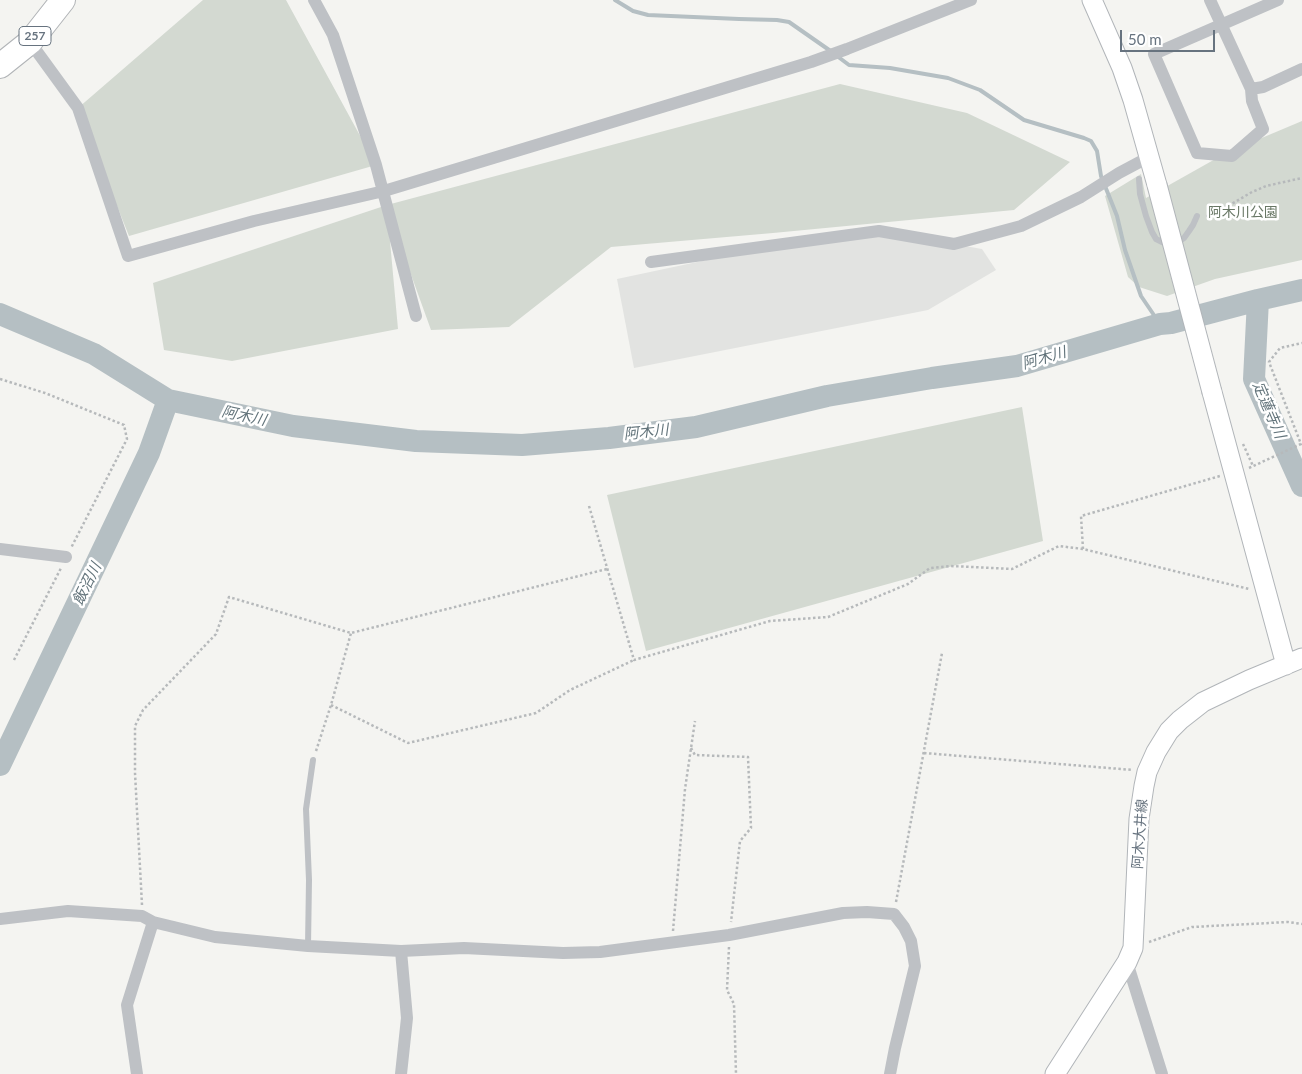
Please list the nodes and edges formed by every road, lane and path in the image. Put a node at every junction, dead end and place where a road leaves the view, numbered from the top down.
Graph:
1 (63, 0) edge
2 (314, 0) edge
3 (970, 0) edge
4 (1092, 0) edge
5 (1210, 0) edge
6 (1278, 0) edge
7 (1222, 25) junction
8 (30, 42) junction
9 (0, 66) edge
10 (1302, 69) edge
11 (1251, 89) junction
12 (1149, 157) junction
13 (1302, 178) edge
14 (1139, 180) dead end
15 (384, 191) junction
16 (1197, 216) joint
17 (651, 262) dead end
18 (416, 316) dead end
19 (1302, 343) edge
20 (0, 380) edge
21 (1301, 444) edge
22 (1253, 466) dead end
23 (1226, 475) dead end
24 (589, 506) dead end
25 (0, 549) edge
26 (1083, 549) junction
27 (66, 557) junction
28 (607, 570) junction
29 (1268, 594) junction
30 (351, 633) junction
31 (942, 653) dead end
32 (14, 660) dead end
33 (634, 660) junction
34 (1294, 662) edge
35 (331, 705) junction
36 (695, 721) dead end
37 (691, 748) junction
38 (923, 753) junction
39 (313, 760) joint
40 (1147, 772) junction
41 (894, 914) junction
42 (0, 919) edge
43 (148, 919) junction
44 (1302, 924) edge
45 (729, 935) junction
46 (672, 942) junction
47 (308, 946) junction
48 (401, 951) junction
49 (1130, 955) junction
50 (137, 1074) edge
51 (401, 1074) edge
52 (736, 1074) edge
53 (890, 1074) edge
54 (1055, 1074) edge
55 (1162, 1074) edge

1 - 8 highway, 257
2 - 15 street
3 - 15 street
4 - 12 street
5 - 7 street
6 - 7 street
7 - 11 street
7 - 11 street
8 - 9 highway, 257
8 - 15 street
10 - 11 street
12 - 17 street
12 - 29 street, bridge
13 - 16 path
14 - 16 lane
15 - 18 street
19 - 21 path
20 - 27 path
21 - 22 path
23 - 26 path
24 - 28 path
25 - 27 street
26 - 29 path
26 - 33 path
27 - 32 path
28 - 30 path
28 - 33 path
29 - 34 street
30 - 35 path
30 - 43 path
31 - 38 path
33 - 35 path
34 - 40 street, 阿木大井線
35 - 39 path
36 - 37 path
37 - 45 path
37 - 46 path
38 - 40 path
38 - 41 path
39 - 47 lane
40 - 49 street, 阿木大井線
41 - 45 street
41 - 53 street
42 - 43 street
43 - 47 street
43 - 50 street
44 - 49 path
45 - 46 street
45 - 52 path
46 - 48 street
47 - 48 street
48 - 51 street
49 - 54 street
49 - 55 street

